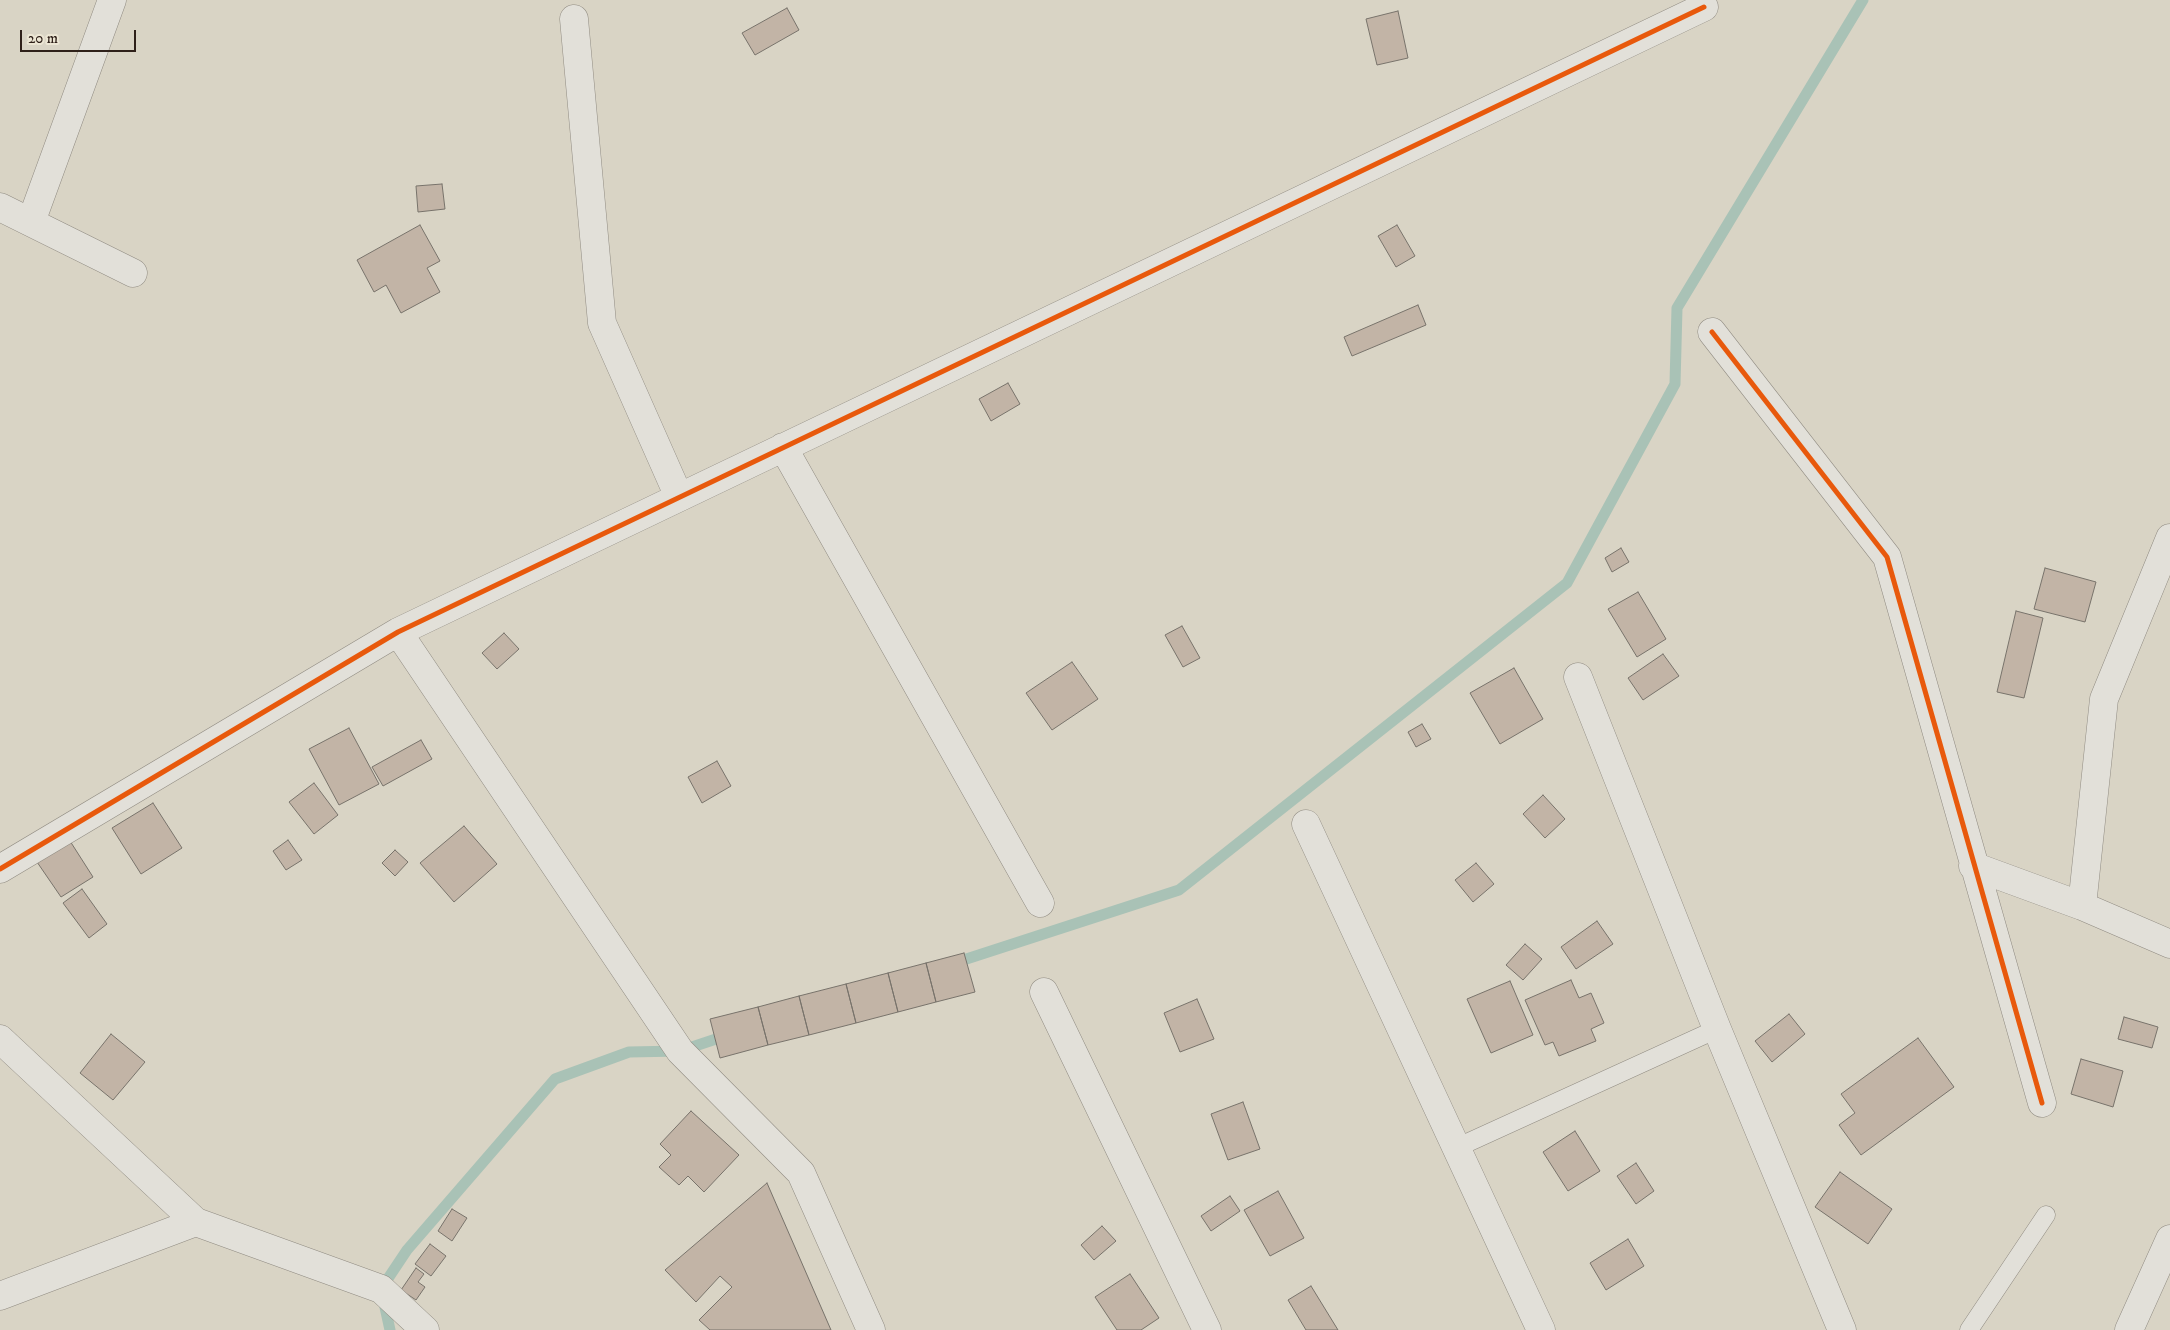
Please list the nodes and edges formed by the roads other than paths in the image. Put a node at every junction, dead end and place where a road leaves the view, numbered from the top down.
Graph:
1 (112, 0) edge
2 (1704, 7) dead end
3 (574, 19) dead end
4 (0, 207) edge
5 (31, 222) junction
6 (133, 273) dead end
7 (1712, 332) dead end
8 (783, 447) junction
9 (679, 497) junction
10 (2170, 538) edge
11 (398, 632) junction
12 (1578, 677) dead end
13 (1306, 824) dead end
14 (1973, 866) junction
15 (0, 869) edge
16 (1040, 903) dead end
17 (2082, 906) junction
18 (2170, 944) edge
19 (1044, 992) dead end
20 (1717, 1029) junction
21 (0, 1039) edge
22 (2042, 1102) dead end
23 (1456, 1148) junction
24 (2046, 1215) dead end
25 (196, 1222) junction
26 (2170, 1239) edge
27 (0, 1296) edge
28 (425, 1330) edge
29 (871, 1330) edge
30 (1206, 1330) edge
31 (1541, 1330) edge
32 (1842, 1330) edge
33 (1969, 1330) edge
34 (2129, 1330) edge

1 - 5 street
2 - 8 street
3 - 9 street
4 - 5 street
5 - 6 street
7 - 14 street
8 - 9 street
8 - 16 street
9 - 11 street
10 - 17 street
11 - 15 street
11 - 29 street
12 - 20 street
13 - 23 street
14 - 17 street
14 - 22 street
17 - 18 street
19 - 30 street
20 - 23 lane
20 - 32 street
21 - 25 street
23 - 31 street
24 - 33 lane
25 - 27 street
25 - 28 street
26 - 34 street

